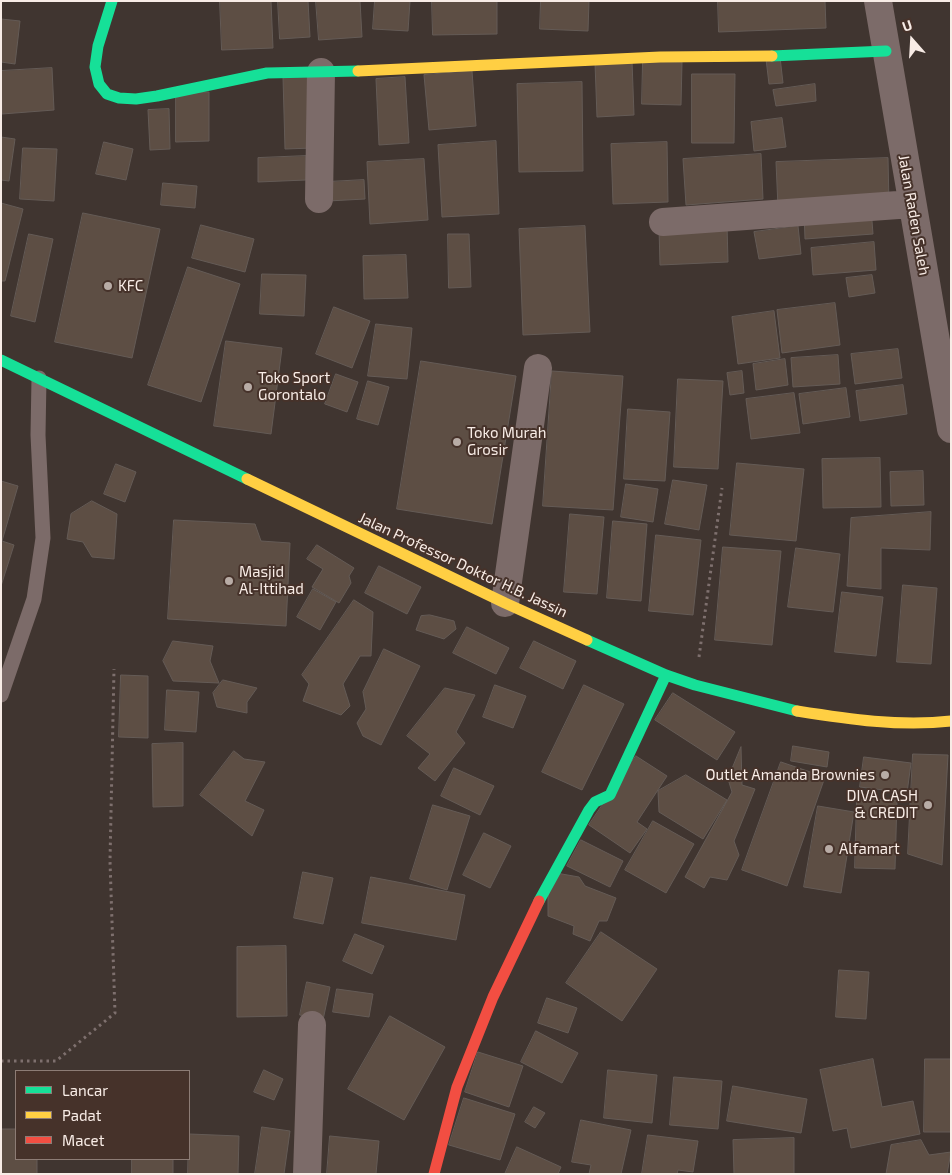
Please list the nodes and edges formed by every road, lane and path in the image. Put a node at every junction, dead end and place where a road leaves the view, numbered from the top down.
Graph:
1 (112, 1) edge
2 (878, 1) edge
3 (886, 51) junction
4 (321, 72) junction
5 (319, 199) dead end
6 (912, 204) junction
7 (663, 222) dead end
8 (944, 352) edge
9 (1, 360) edge
10 (538, 368) dead end
11 (39, 378) junction
12 (951, 430) edge
13 (722, 488) dead end
14 (505, 603) junction
15 (114, 668) dead end
16 (666, 675) junction
17 (695, 685) junction
18 (1, 695) edge
19 (951, 721) edge
20 (934, 723) junction
21 (951, 730) edge
22 (312, 1025) dead end
23 (1, 1061) edge
24 (308, 1174) edge
25 (434, 1174) edge

1 - 4 main road
2 - 3 street, Jalan Raden Saleh
3 - 4 main road
3 - 6 street, Jalan Raden Saleh
4 - 5 street
6 - 7 street
6 - 8 street, Jalan Raden Saleh
8 - 12 street, Jalan Raden Saleh
9 - 11 main road, Jalan Professor Doktor H.B. Jassin
10 - 14 street
11 - 14 main road, Jalan Professor Doktor H.B. Jassin
11 - 18 lane
13 - 17 path
14 - 16 main road, Jalan Professor Doktor H.B. Jassin
15 - 23 path
16 - 17 main road, Jalan Professor Doktor H.B. Jassin
16 - 25 main road
17 - 20 main road, Jalan Professor Doktor H.B. Jassin
19 - 20 main road, Jalan Professor Doktor H.B. Jassin
20 - 21 main road, Jalan Professor Doktor H.B. Jassin
22 - 24 street

